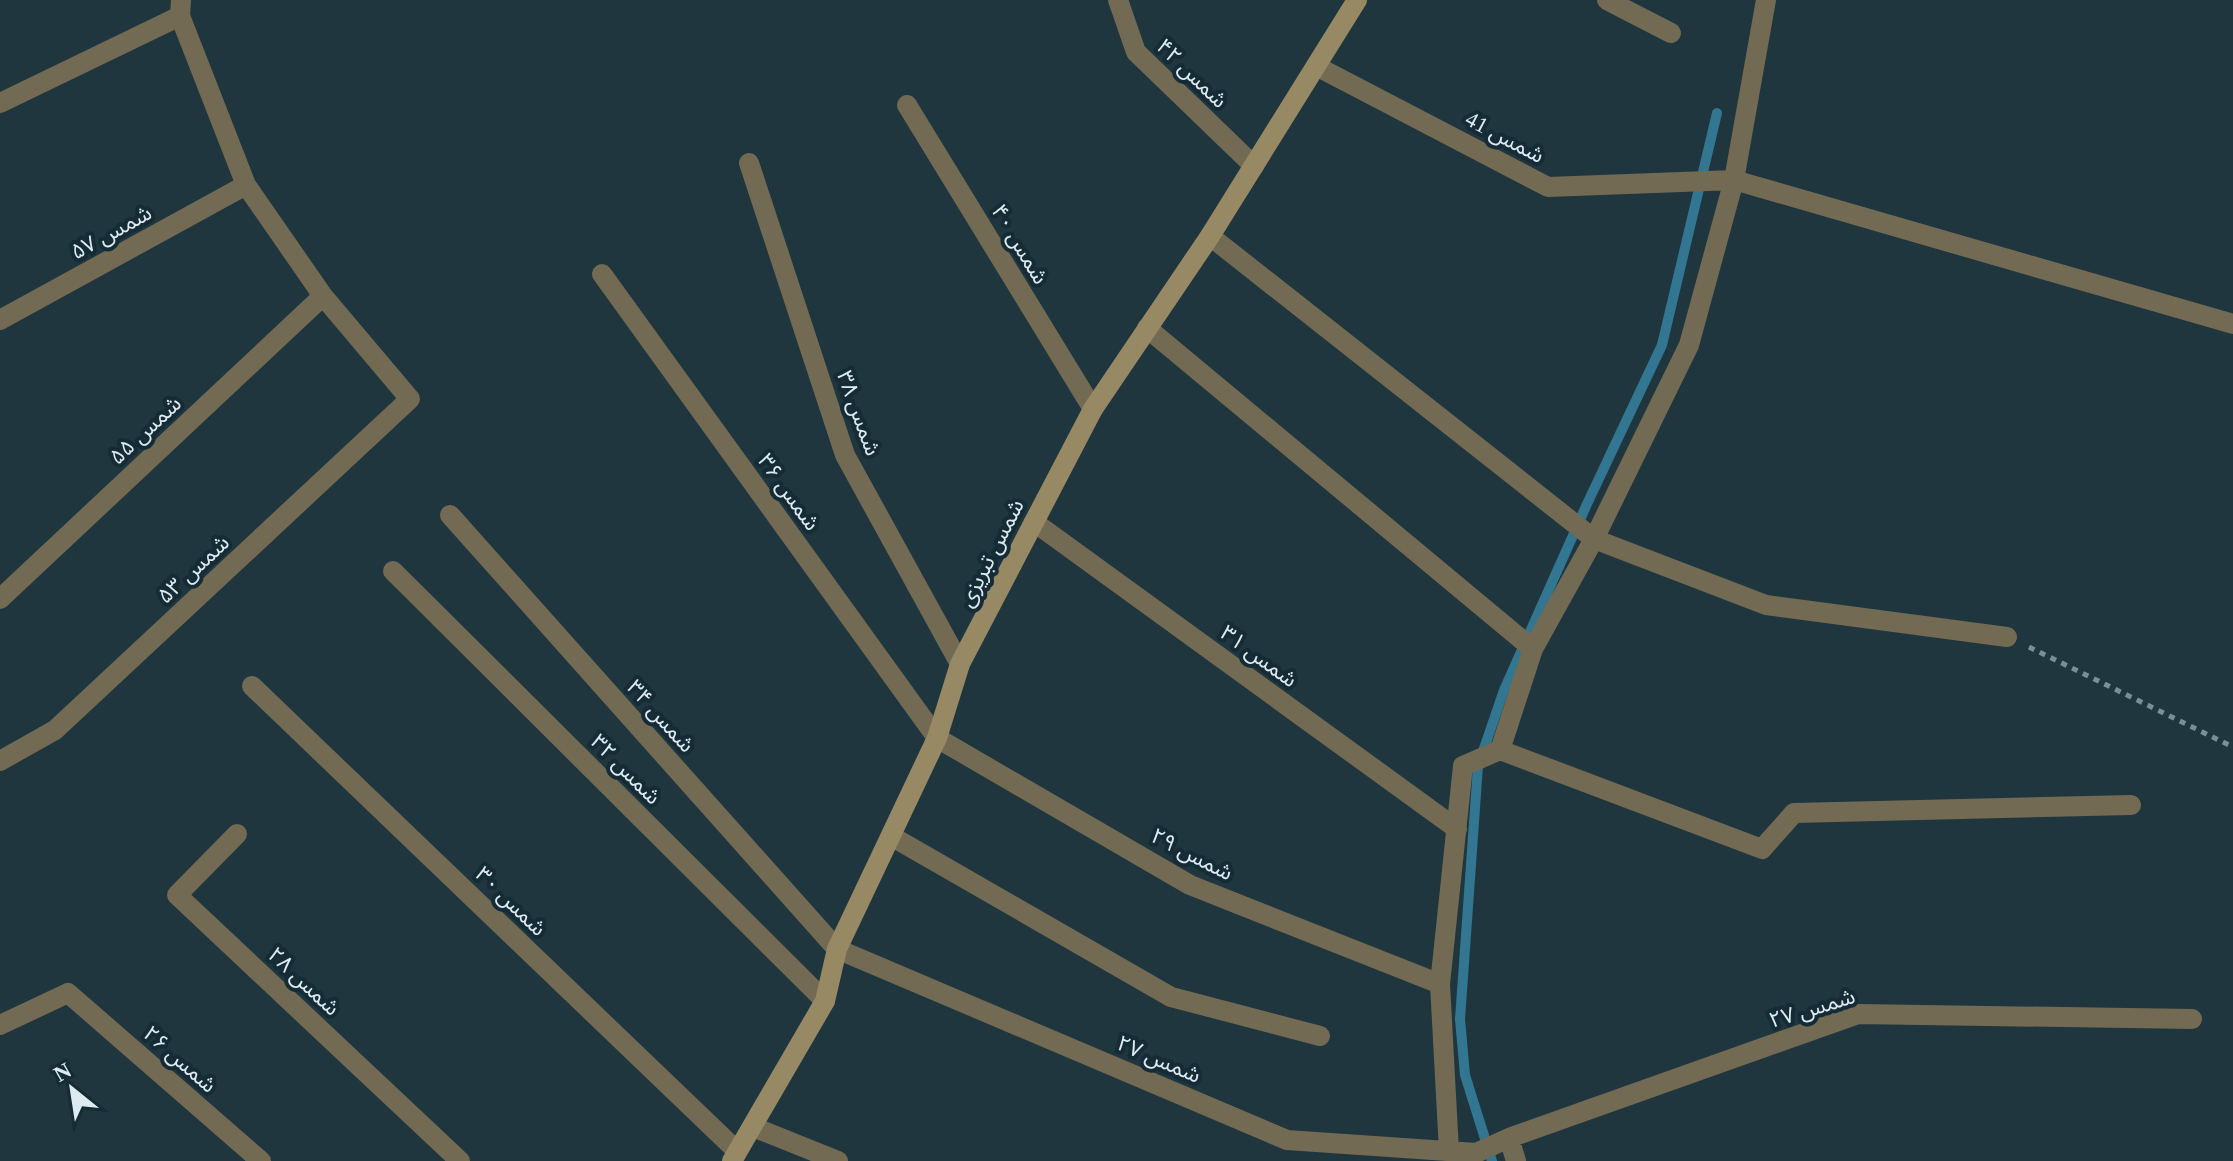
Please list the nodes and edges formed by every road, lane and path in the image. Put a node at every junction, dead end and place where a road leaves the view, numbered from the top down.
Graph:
1 (1118, 0) edge
2 (1357, 0) edge
3 (1607, 0) edge
4 (1766, 0) edge
5 (180, 8) edge
6 (1671, 33) dead end
7 (1316, 66) junction
8 (0, 103) edge
9 (907, 105) dead end
10 (749, 163) dead end
11 (1254, 166) junction
12 (1734, 180) junction
13 (246, 185) junction
14 (1210, 236) junction
15 (602, 274) dead end
16 (323, 296) junction
17 (0, 320) edge
18 (2233, 324) edge
19 (1147, 328) junction
20 (1093, 409) junction
21 (450, 515) dead end
22 (1034, 522) junction
23 (1594, 539) junction
24 (393, 571) dead end
25 (0, 599) edge
26 (2007, 637) joint
27 (1533, 649) junction
28 (960, 664) junction
29 (252, 686) dead end
30 (937, 738) junction
31 (2233, 747) edge
32 (1500, 750) junction
33 (0, 761) edge
34 (2131, 805) dead end
35 (1457, 829) junction
36 (237, 834) dead end
37 (891, 836) junction
38 (837, 949) junction
39 (1440, 984) junction
40 (825, 1001) junction
41 (2192, 1019) dead end
42 (0, 1025) edge
43 (1320, 1036) dead end
44 (753, 1127) junction
45 (1509, 1138) junction
46 (1449, 1151) junction
47 (734, 1156) edge
48 (261, 1161) edge
49 (460, 1161) edge
50 (838, 1161) edge
51 (1516, 1161) edge

1 - 11 street, شمس ۴۲
2 - 7 street, شمس تبریزی
3 - 6 street
4 - 12 street
5 - 8 street
5 - 13 street
7 - 11 street, شمس تبریزی
7 - 12 street, شمس 41
9 - 20 street, شمس ۴۰
10 - 28 street, شمس ۳۸
11 - 14 street, شمس تبریزی
12 - 18 street, شمس 41
12 - 23 street
13 - 16 street
13 - 17 street, ۵۷ شمس
14 - 19 street, شمس تبریزی
14 - 23 street
15 - 30 street, شمس ۳۶
16 - 25 street, شمس ۵۵
16 - 33 street, شمس ۵۳
19 - 20 street, شمس تبریزی
19 - 27 street
20 - 22 street, شمس تبریزی
21 - 38 street, شمس ۳۴
22 - 28 street, شمس تبریزی
22 - 35 street, شمس ۳۱
23 - 26 street
23 - 27 street
24 - 40 street, شمس ۳۲
26 - 31 path
27 - 32 street
28 - 30 street, شمس تبریزی
29 - 47 street, شمس ۳۰
30 - 37 street, شمس تبریزی
30 - 39 street, شمس ۲۹
32 - 34 street
32 - 35 street
35 - 39 street
36 - 49 street, شمس ۲۸
37 - 38 street, شمس تبریزی
37 - 43 street
38 - 40 street, شمس تبریزی
38 - 46 street, شمس ۲۷
39 - 46 street
40 - 44 street, شمس تبریزی
41 - 45 street, شمس ۲۷
42 - 48 street, شمس ۲۶
44 - 47 street, شمس تبریزی
44 - 50 street
45 - 46 street, شمس ۲۷
45 - 51 street

